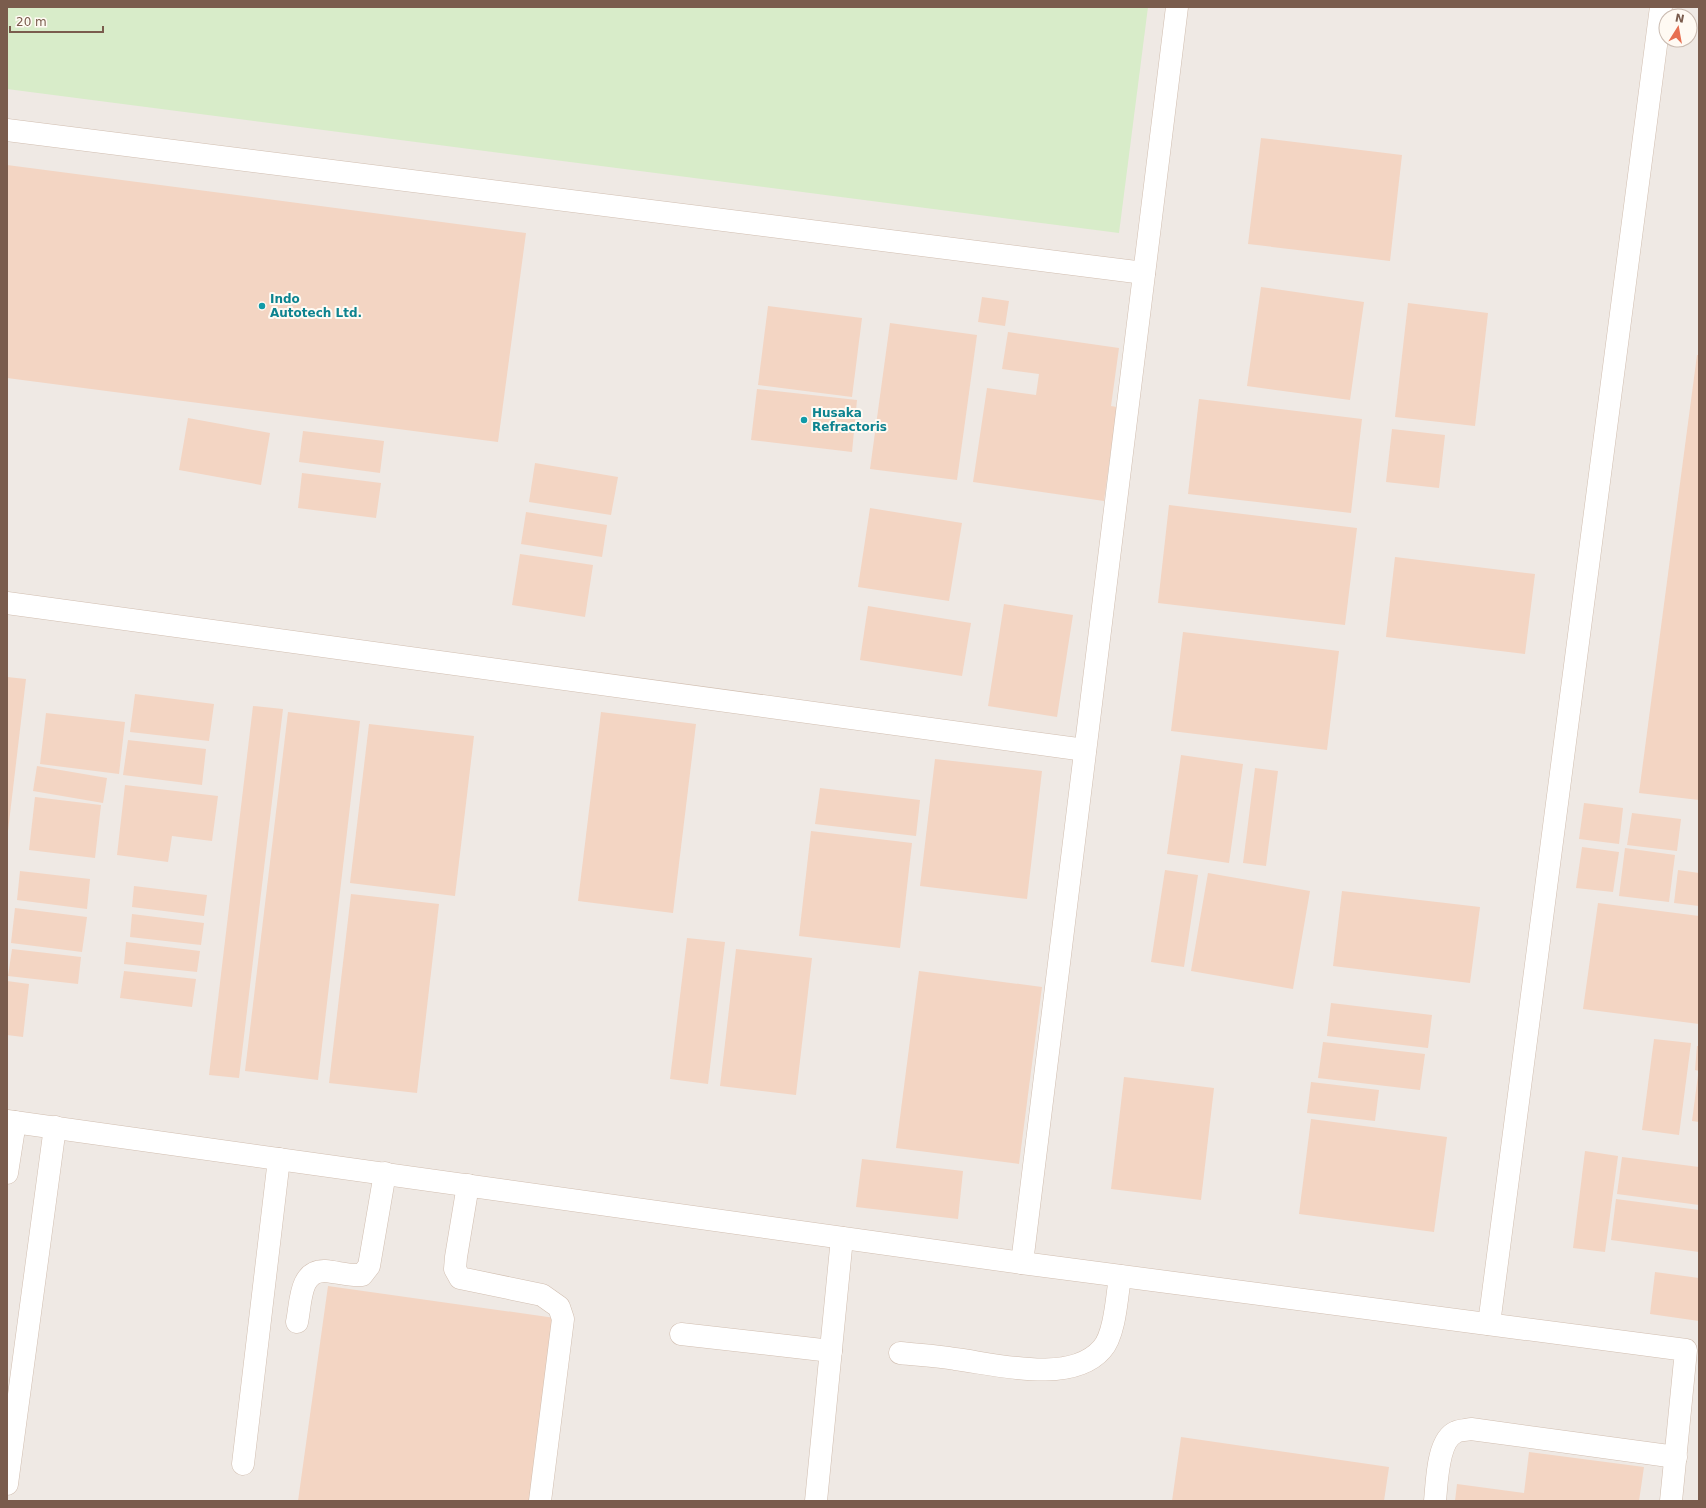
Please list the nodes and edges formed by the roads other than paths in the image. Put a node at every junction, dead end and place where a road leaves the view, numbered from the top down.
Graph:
1 (1177, 7) edge
2 (1661, 7) edge
3 (7, 130) edge
4 (1144, 273) junction
5 (7, 603) edge
6 (1085, 750) junction
7 (11, 1121) edge
8 (55, 1127) junction
9 (279, 1159) junction
10 (7, 1173) edge
11 (385, 1174) junction
12 (468, 1185) junction
13 (842, 1238) junction
14 (1022, 1263) junction
15 (1120, 1276) junction
16 (298, 1322) dead end
17 (1489, 1324) junction
18 (680, 1334) dead end
19 (831, 1351) junction
20 (900, 1353) dead end
21 (1676, 1457) junction
22 (243, 1464) dead end
23 (7, 1484) edge
24 (540, 1501) edge
25 (816, 1501) edge
26 (1435, 1501) edge
27 (1672, 1501) edge

1 - 4 lane
2 - 17 lane
3 - 4 lane
4 - 6 lane
5 - 6 lane
6 - 14 lane
7 - 8 lane
7 - 10 lane
8 - 9 lane
8 - 23 lane
9 - 11 lane
9 - 22 lane
11 - 12 lane
11 - 16 lane
12 - 13 lane
12 - 24 lane
13 - 14 lane
13 - 19 lane
14 - 15 lane
15 - 17 lane
15 - 20 lane
17 - 21 lane
18 - 19 lane
19 - 25 lane
21 - 26 lane
21 - 27 lane

